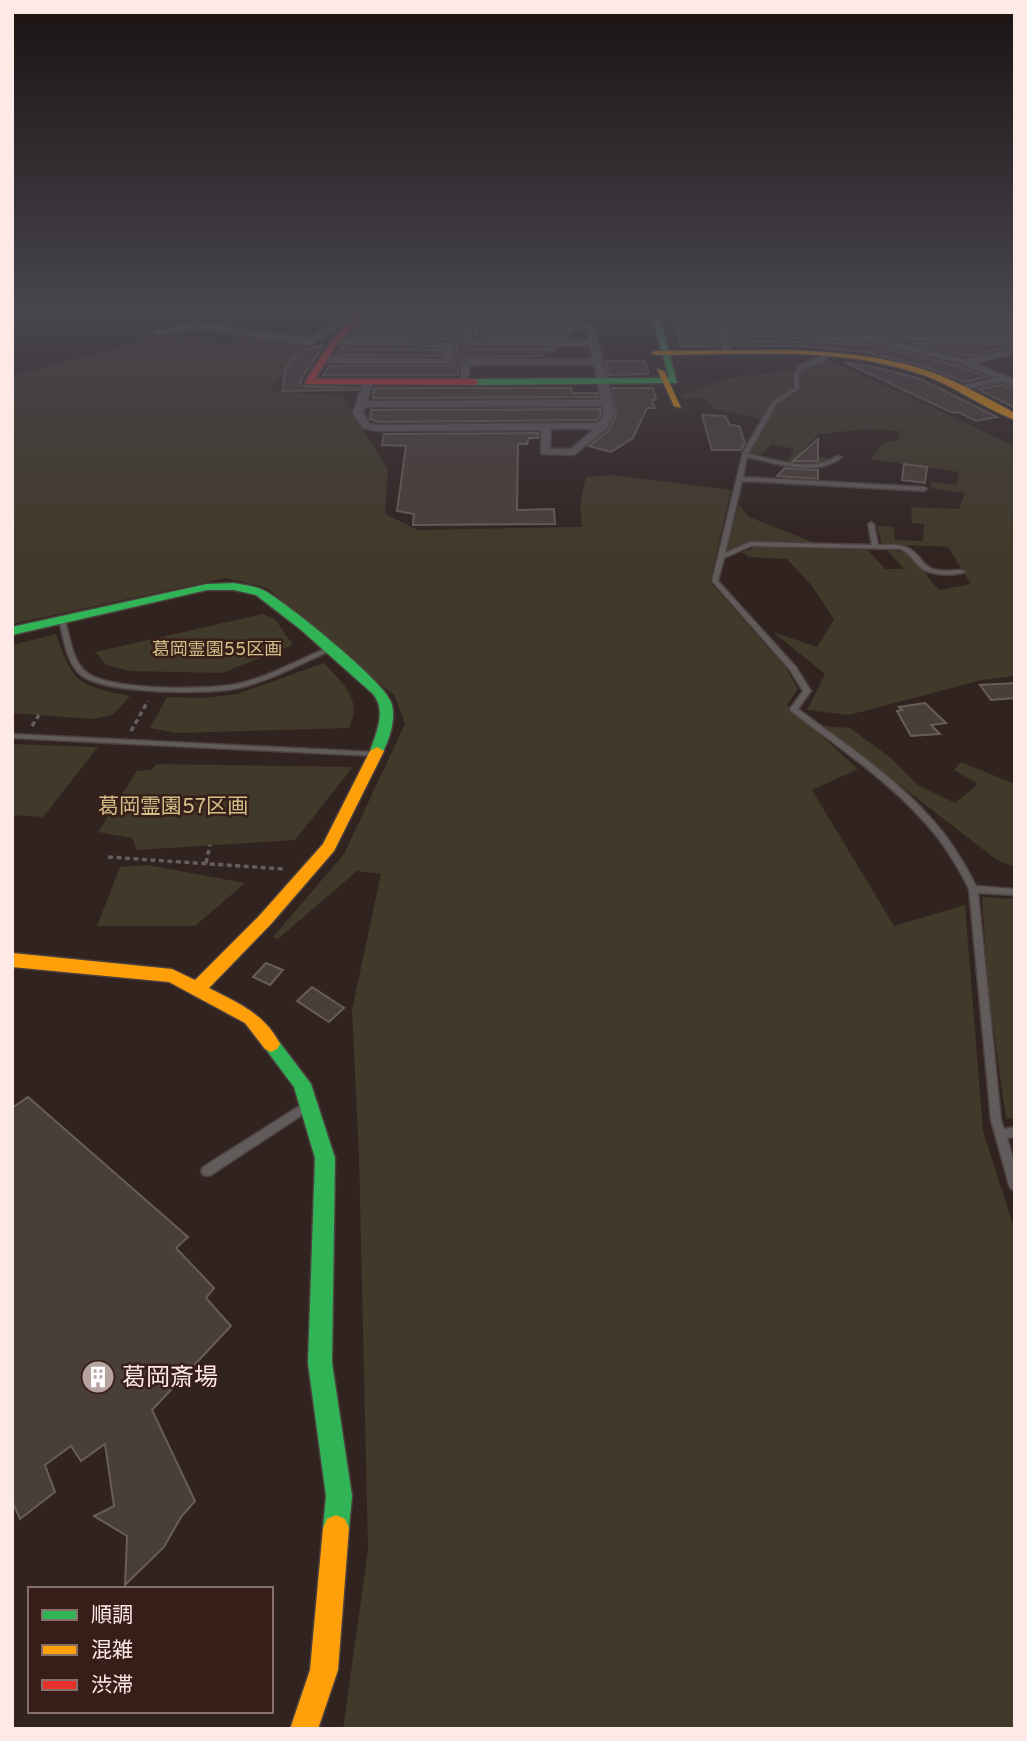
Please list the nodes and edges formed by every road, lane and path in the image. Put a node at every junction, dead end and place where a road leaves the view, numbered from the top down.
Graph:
1 (364, 394) edge
2 (606, 394) edge
3 (671, 394) edge
4 (788, 394) edge
5 (969, 394) edge
6 (608, 403) junction
7 (361, 404) junction
8 (678, 406) dead end
9 (1015, 417) edge
10 (603, 426) junction
11 (546, 427) junction
12 (745, 455) junction
13 (839, 457) dead end
14 (741, 479) junction
15 (924, 489) dead end
16 (872, 524) dead end
17 (875, 547) junction
18 (721, 557) junction
19 (962, 572) dead end
20 (62, 621) junction
21 (12, 631) edge
22 (329, 649) junction
23 (156, 688) junction
24 (12, 736) edge
25 (125, 741) junction
26 (376, 754) junction
27 (211, 845) dead end
28 (108, 857) dead end
29 (206, 863) junction
30 (309, 870) junction
31 (973, 889) junction
32 (1015, 892) edge
33 (12, 961) edge
34 (197, 989) junction
35 (309, 1105) junction
36 (1015, 1132) edge
37 (1000, 1135) junction
38 (208, 1171) dead end
39 (1015, 1185) edge
40 (304, 1729) edge

1 - 7 street
2 - 6 street
3 - 8 street
4 - 12 lane
5 - 9 street
6 - 7 street
6 - 10 street
7 - 11 street
10 - 11 street
10 - 11 street
12 - 13 lane
12 - 14 lane
14 - 15 lane
14 - 18 lane
16 - 17 lane
17 - 18 lane
17 - 19 lane
18 - 31 lane
20 - 21 street
20 - 22 street
20 - 23 lane
22 - 23 lane
22 - 26 street
23 - 25 path
24 - 25 lane
25 - 26 lane
26 - 30 street
27 - 29 path
28 - 29 path
29 - 30 path
30 - 34 street
31 - 32 lane
31 - 37 lane
33 - 34 street
34 - 35 street
35 - 38 lane
35 - 40 street
36 - 37 lane
37 - 39 lane

